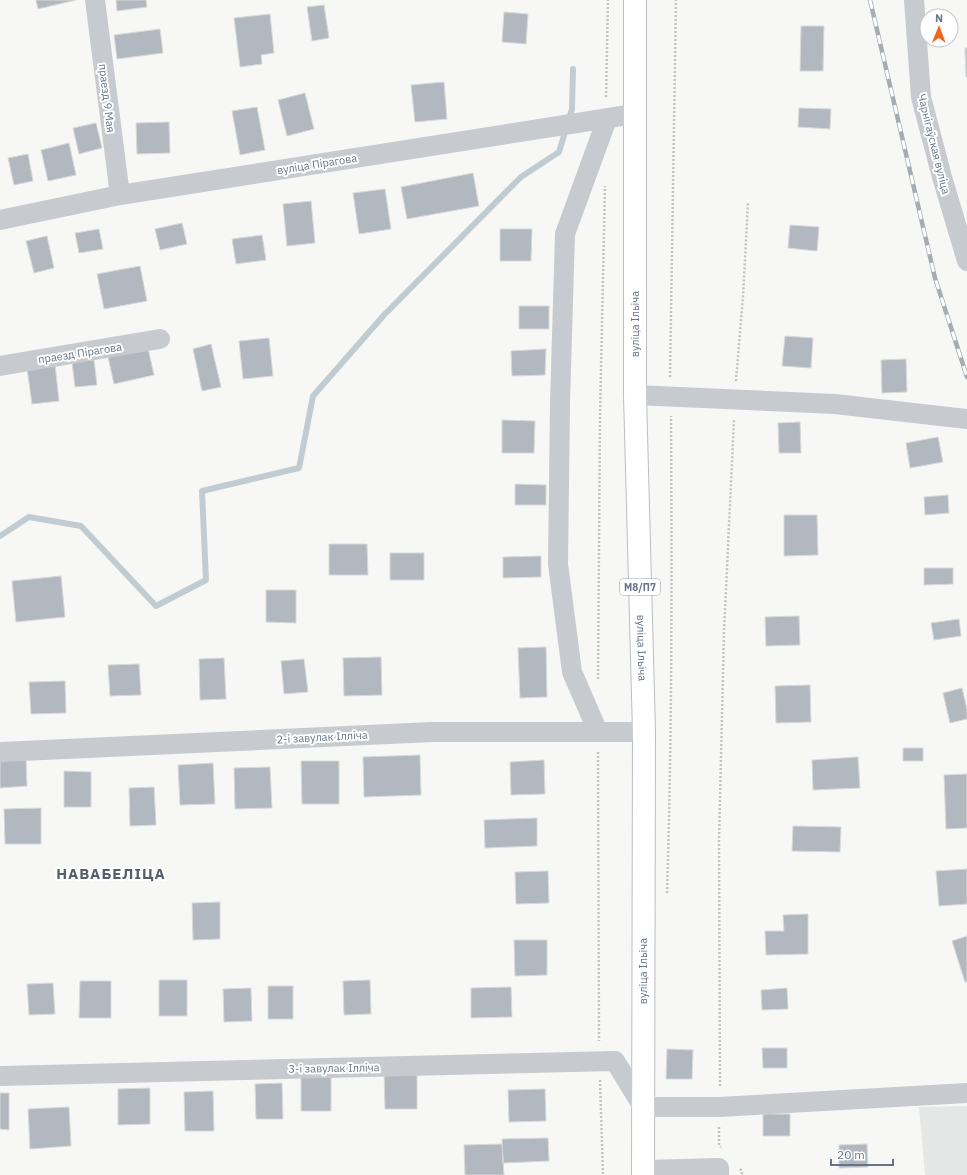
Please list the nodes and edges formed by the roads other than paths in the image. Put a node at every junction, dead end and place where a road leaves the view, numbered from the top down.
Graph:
1 (95, 0) edge
2 (635, 0) edge
3 (914, 0) edge
4 (634, 114) junction
5 (607, 119) junction
6 (120, 195) junction
7 (0, 220) edge
8 (967, 261) edge
9 (160, 339) dead end
10 (0, 366) edge
11 (635, 395) junction
12 (967, 419) edge
13 (598, 732) junction
14 (644, 732) junction
15 (0, 752) edge
16 (0, 1076) edge
17 (967, 1093) edge
18 (643, 1107) junction
19 (643, 1173) edge
20 (719, 1175) edge

1 - 6 street, праезд 9 Мая
2 - 4 main road, вуліца Ільіча / М8/П7
3 - 8 street, Чарнігаўская вуліца
4 - 5 street, вуліца Пірагова
4 - 11 main road, вуліца Ільіча / М8/П7
5 - 6 street, вуліца Пірагова
5 - 13 street
6 - 7 street, вуліца Пірагова
9 - 10 street, праезд Пірагова
11 - 12 street
11 - 14 main road, вуліца Ільіча / М8/П7
13 - 14 street, 2-і завулак Ілліча
13 - 15 street, 2-і завулак Ілліча
14 - 18 main road, вуліца Ільіча / М8/П7
16 - 18 street, 3-і завулак Ілліча
17 - 18 street
18 - 19 main road, вуліца Ільіча / М8/П7
19 - 20 street

